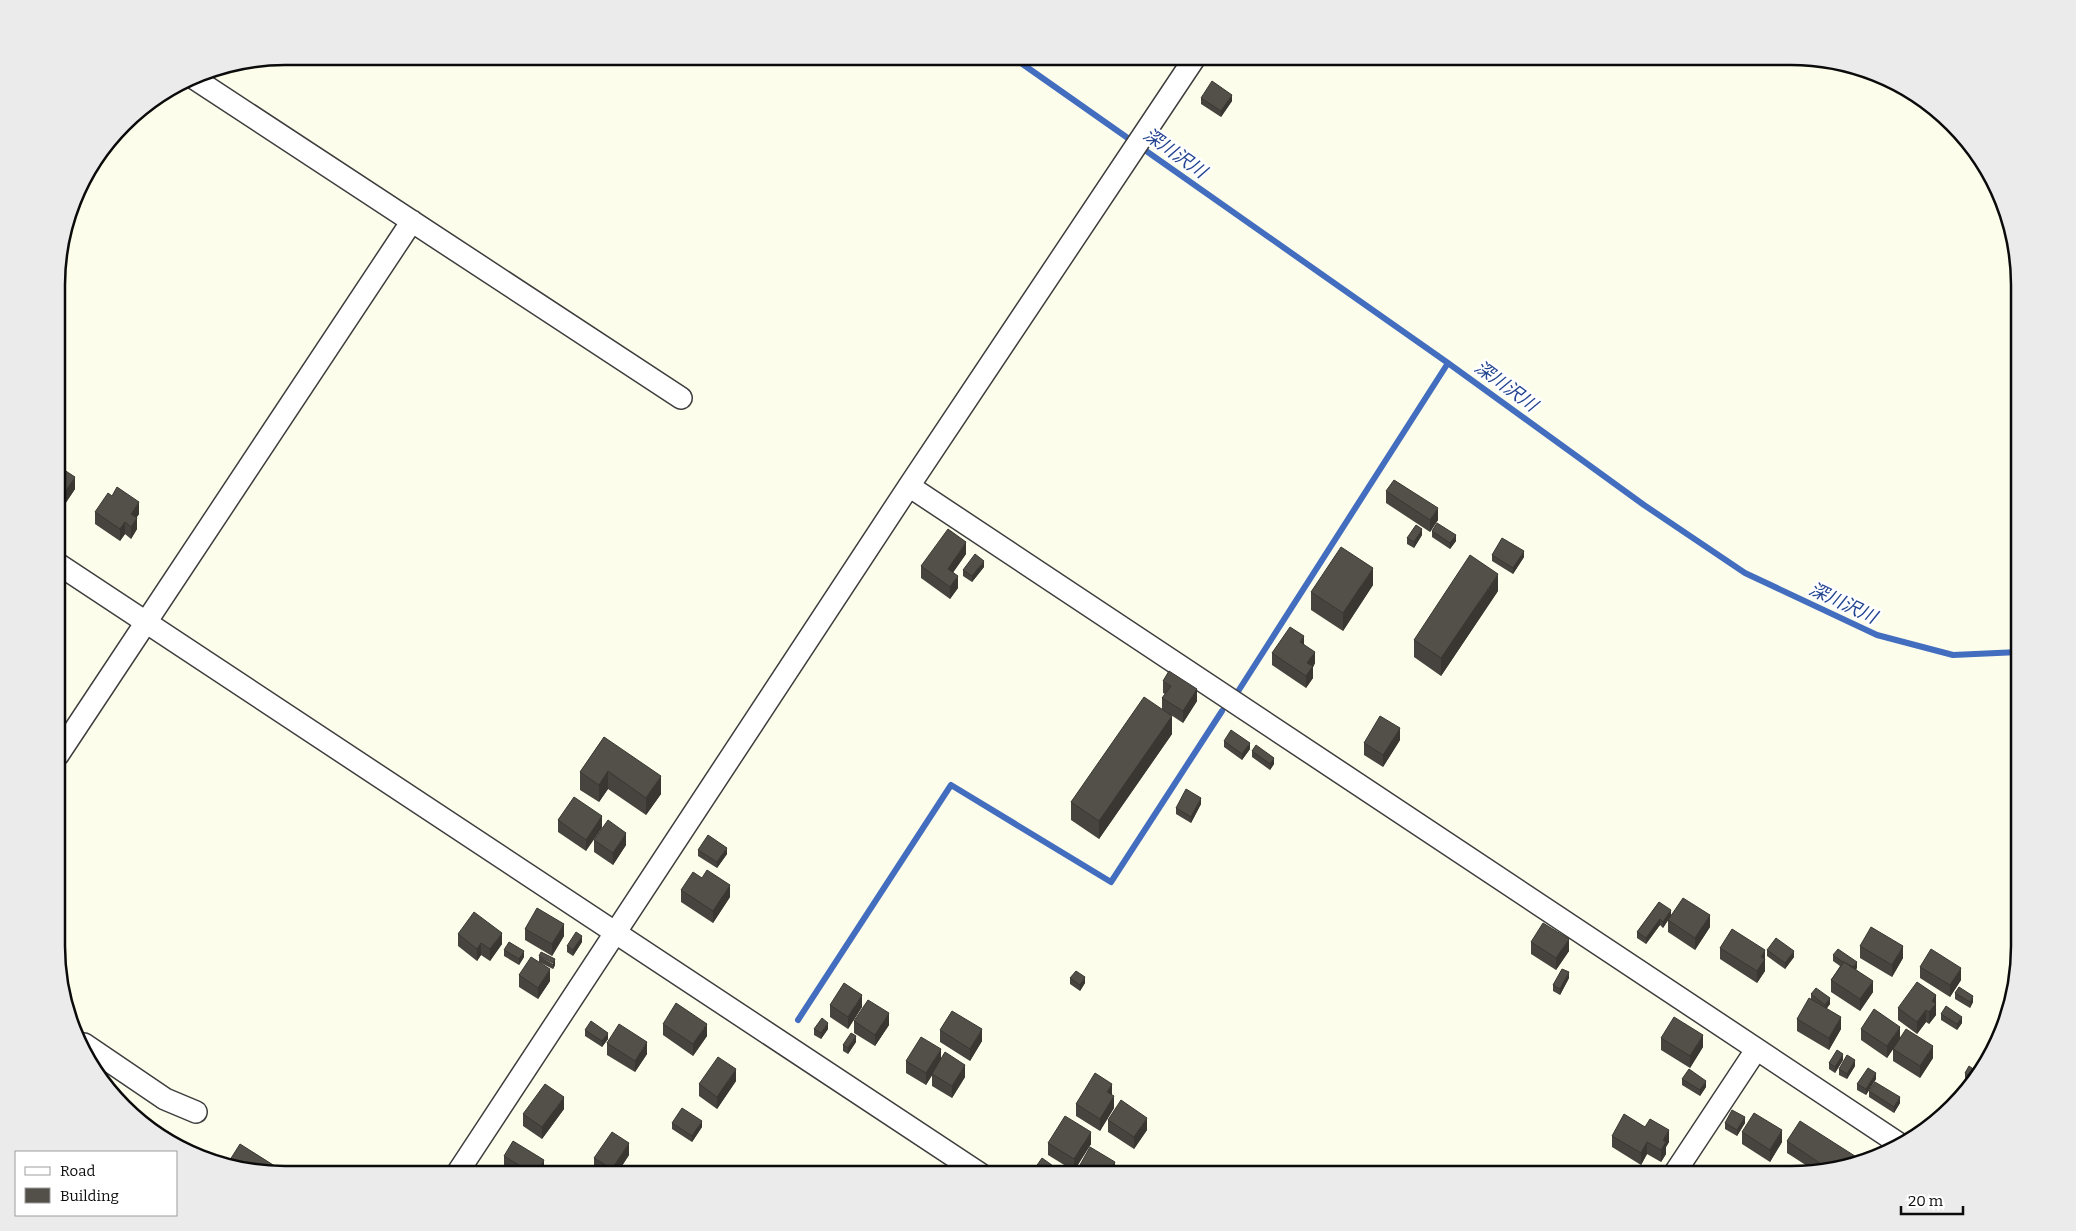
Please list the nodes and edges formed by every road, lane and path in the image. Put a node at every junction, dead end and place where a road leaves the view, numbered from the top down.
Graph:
1 (1190, 65) edge
2 (200, 82) edge
3 (412, 221) junction
4 (681, 398) dead end
5 (909, 486) junction
6 (65, 569) edge
7 (145, 621) junction
8 (65, 744) edge
9 (616, 932) junction
10 (91, 1049) edge
11 (1756, 1050) junction
12 (196, 1112) dead end
13 (1893, 1140) edge
14 (462, 1166) edge
15 (970, 1166) edge
16 (1679, 1166) edge

1 - 5 street
2 - 3 street
3 - 4 street
3 - 7 street
5 - 9 street
5 - 11 street
6 - 7 street
7 - 8 street
7 - 9 street
9 - 14 street
9 - 15 street
10 - 12 street
11 - 13 street
11 - 16 street

